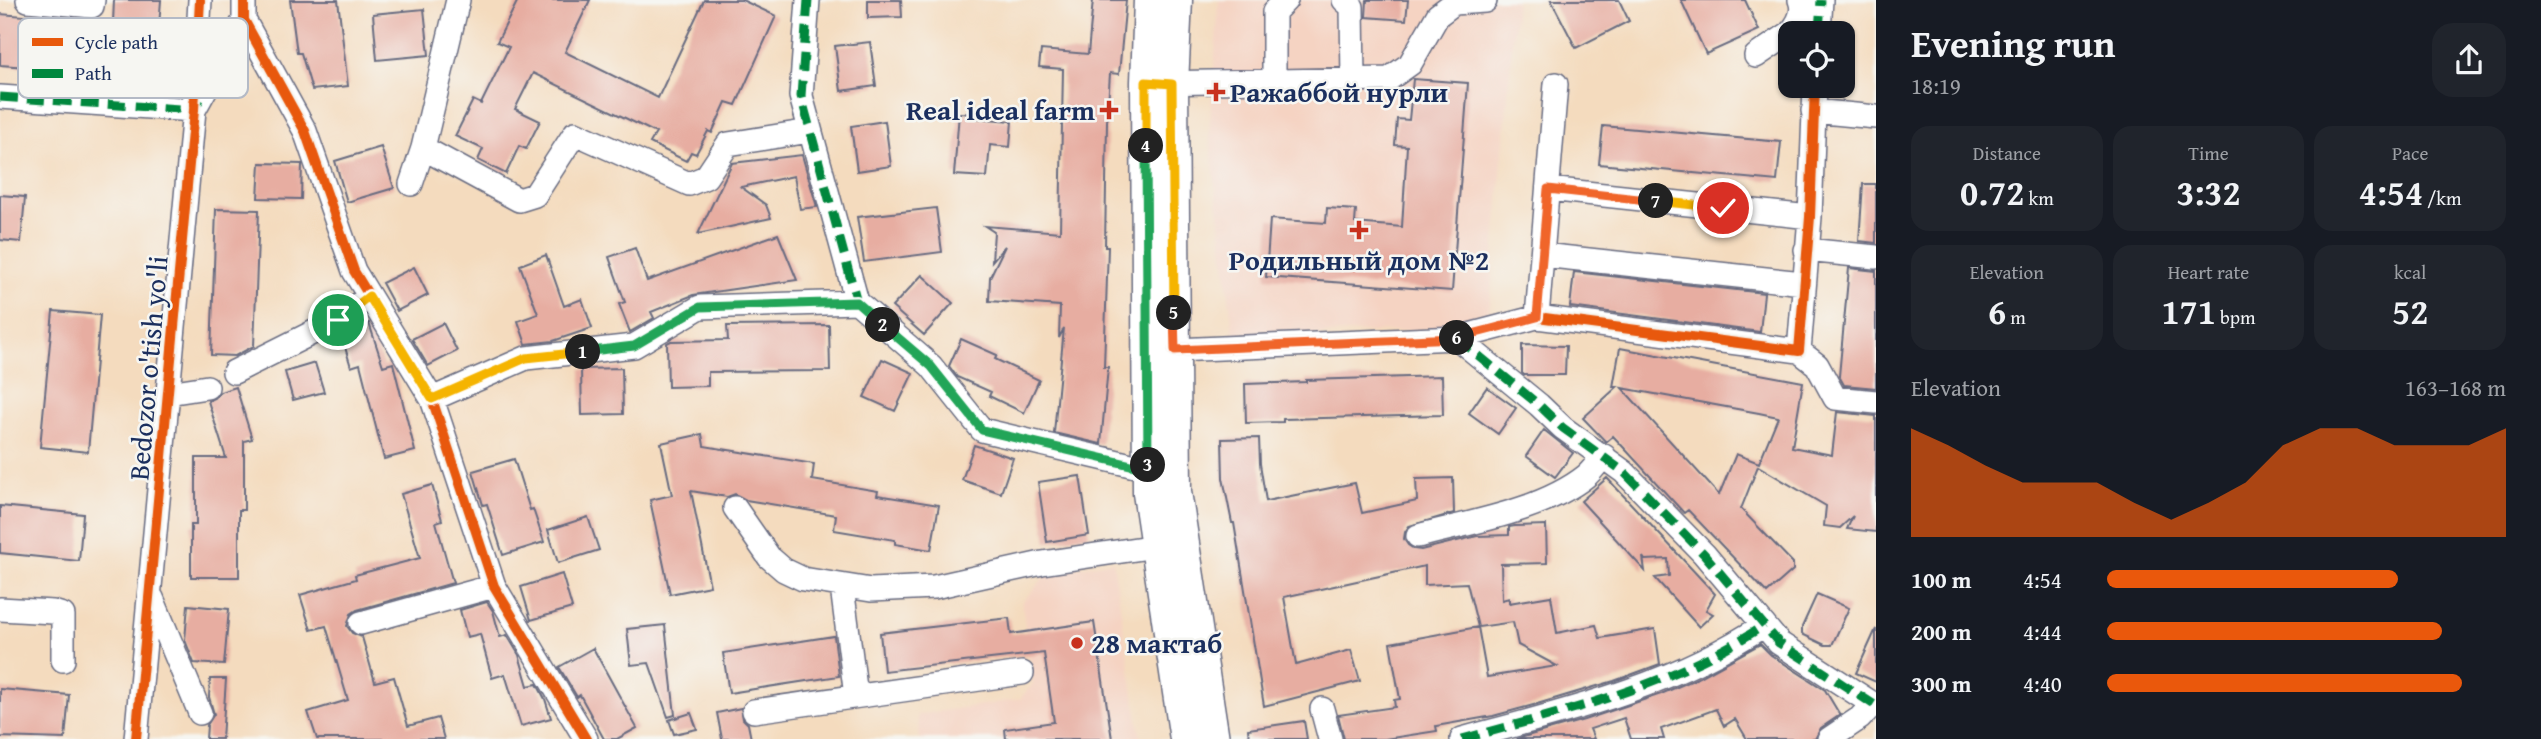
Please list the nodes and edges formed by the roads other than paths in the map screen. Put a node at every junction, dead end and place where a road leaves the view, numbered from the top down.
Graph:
1 (28, 0) edge
2 (93, 0) edge
3 (200, 0) edge
4 (458, 0) edge
5 (808, 0) edge
6 (1149, 0) edge
7 (1177, 0) edge
8 (1286, 0) edge
9 (1344, 0) edge
10 (1800, 0) edge
11 (1821, 0) edge
12 (1485, 1) edge
13 (244, 10) edge
14 (199, 18) edge
15 (1799, 21) edge
16 (1820, 21) edge
17 (1778, 41) edge
18 (1756, 55) dead end
19 (1274, 81) junction
20 (1353, 81) junction
21 (1159, 83) junction
22 (1556, 83) dead end
23 (0, 97) edge
24 (195, 98) edge
25 (200, 98) edge
26 (1814, 98) edge
27 (194, 110) junction
28 (1813, 111) junction
29 (1876, 117) edge
30 (810, 131) junction
31 (423, 148) junction
32 (411, 184) dead end
33 (1548, 189) junction
34 (1810, 217) junction
35 (1806, 250) junction
36 (1542, 255) junction
37 (1876, 257) edge
38 (1803, 284) junction
39 (369, 296) junction
40 (857, 302) junction
41 (1537, 317) junction
42 (1457, 338) junction
43 (1175, 350) junction
44 (1799, 351) junction
45 (234, 372) dead end
46 (207, 387) dead end
47 (168, 393) junction
48 (432, 399) junction
49 (1876, 402) edge
50 (1604, 456) junction
51 (1148, 469) junction
52 (735, 508) dead end
53 (1418, 536) dead end
54 (1156, 546) junction
55 (494, 586) junction
56 (842, 587) junction
57 (151, 595) junction
58 (0, 609) edge
59 (361, 623) dead end
60 (1764, 625) junction
61 (62, 660) dead end
62 (1022, 673) dead end
63 (856, 696) junction
64 (1874, 705) edge
65 (1322, 709) dead end
66 (754, 712) dead end
67 (200, 713) dead end
68 (136, 739) edge
69 (586, 739) edge
70 (1185, 739) edge
71 (1214, 739) edge
72 (1330, 739) edge
73 (1462, 739) edge
74 (1829, 739) edge

1 - 2 street
3 - 14 street, Bedozor o'tish yo'li
4 - 31 street
5 - 30 street
6 - 21 main road
7 - 21 main road
8 - 19 street
9 - 20 street
10 - 15 street
11 - 16 street
12 - 20 street
13 - 39 street
17 - 18 street
19 - 20 street
19 - 21 street
21 - 43 main road
21 - 51 main road
22 - 33 street
23 - 27 street
24 - 27 street, Bedozor o'tish yo'li
25 - 27 street
26 - 28 street
27 - 47 street, Bedozor o'tish yo'li
28 - 29 street
28 - 34 street
30 - 31 street
30 - 40 street
31 - 32 street
33 - 34 street
33 - 36 street
34 - 35 street
35 - 37 street
35 - 38 street
36 - 38 street
36 - 41 street
38 - 44 street
39 - 45 street
39 - 48 street
40 - 48 street
40 - 51 street
41 - 42 street
41 - 44 street
42 - 43 street
42 - 50 street
43 - 71 main road
44 - 49 street
46 - 47 street
47 - 57 street, Bedozor o'tish yo'li
48 - 55 street
50 - 53 street
50 - 60 street
51 - 54 main road
52 - 56 street
54 - 56 street
54 - 70 main road
55 - 59 street
55 - 69 street
56 - 63 street
57 - 67 street
57 - 68 street, Bedozor o'tish yo'li
58 - 61 street
60 - 64 street
60 - 73 street
62 - 63 street
63 - 66 street
64 - 74 street
65 - 72 street

